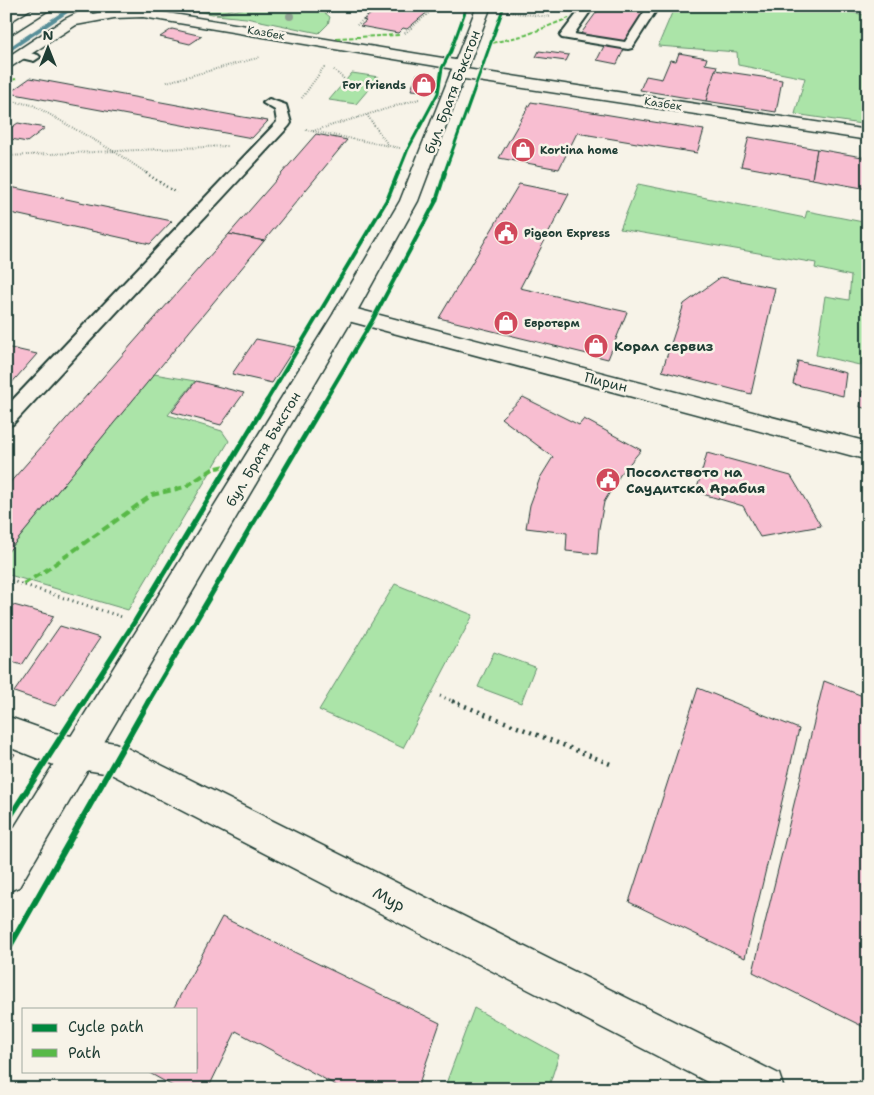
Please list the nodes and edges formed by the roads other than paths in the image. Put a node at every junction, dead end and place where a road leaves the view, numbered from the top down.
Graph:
1 (48, 6) edge
2 (94, 6) edge
3 (484, 6) edge
4 (589, 6) edge
5 (654, 6) edge
6 (70, 22) junction
7 (6, 33) edge
8 (6, 65) edge
9 (455, 68) junction
10 (270, 103) dead end
11 (868, 136) edge
12 (344, 313) junction
13 (6, 419) edge
14 (868, 451) edge
15 (6, 731) edge
16 (80, 753) junction
17 (6, 874) edge
18 (764, 1089) edge

1 - 7 street
2 - 6 street
3 - 9 street, бул. Братя Бъкстон
4 - 5 lane
6 - 8 street
6 - 9 street, Казбек
9 - 11 street, Казбек
9 - 12 street, бул. Братя Бъкстон
10 - 13 lane
12 - 14 street, Пирин
12 - 16 street, бул. Братя Бъкстон
15 - 16 street, Мур
16 - 17 street, бул. Братя Бъкстон
16 - 18 street, Мур

